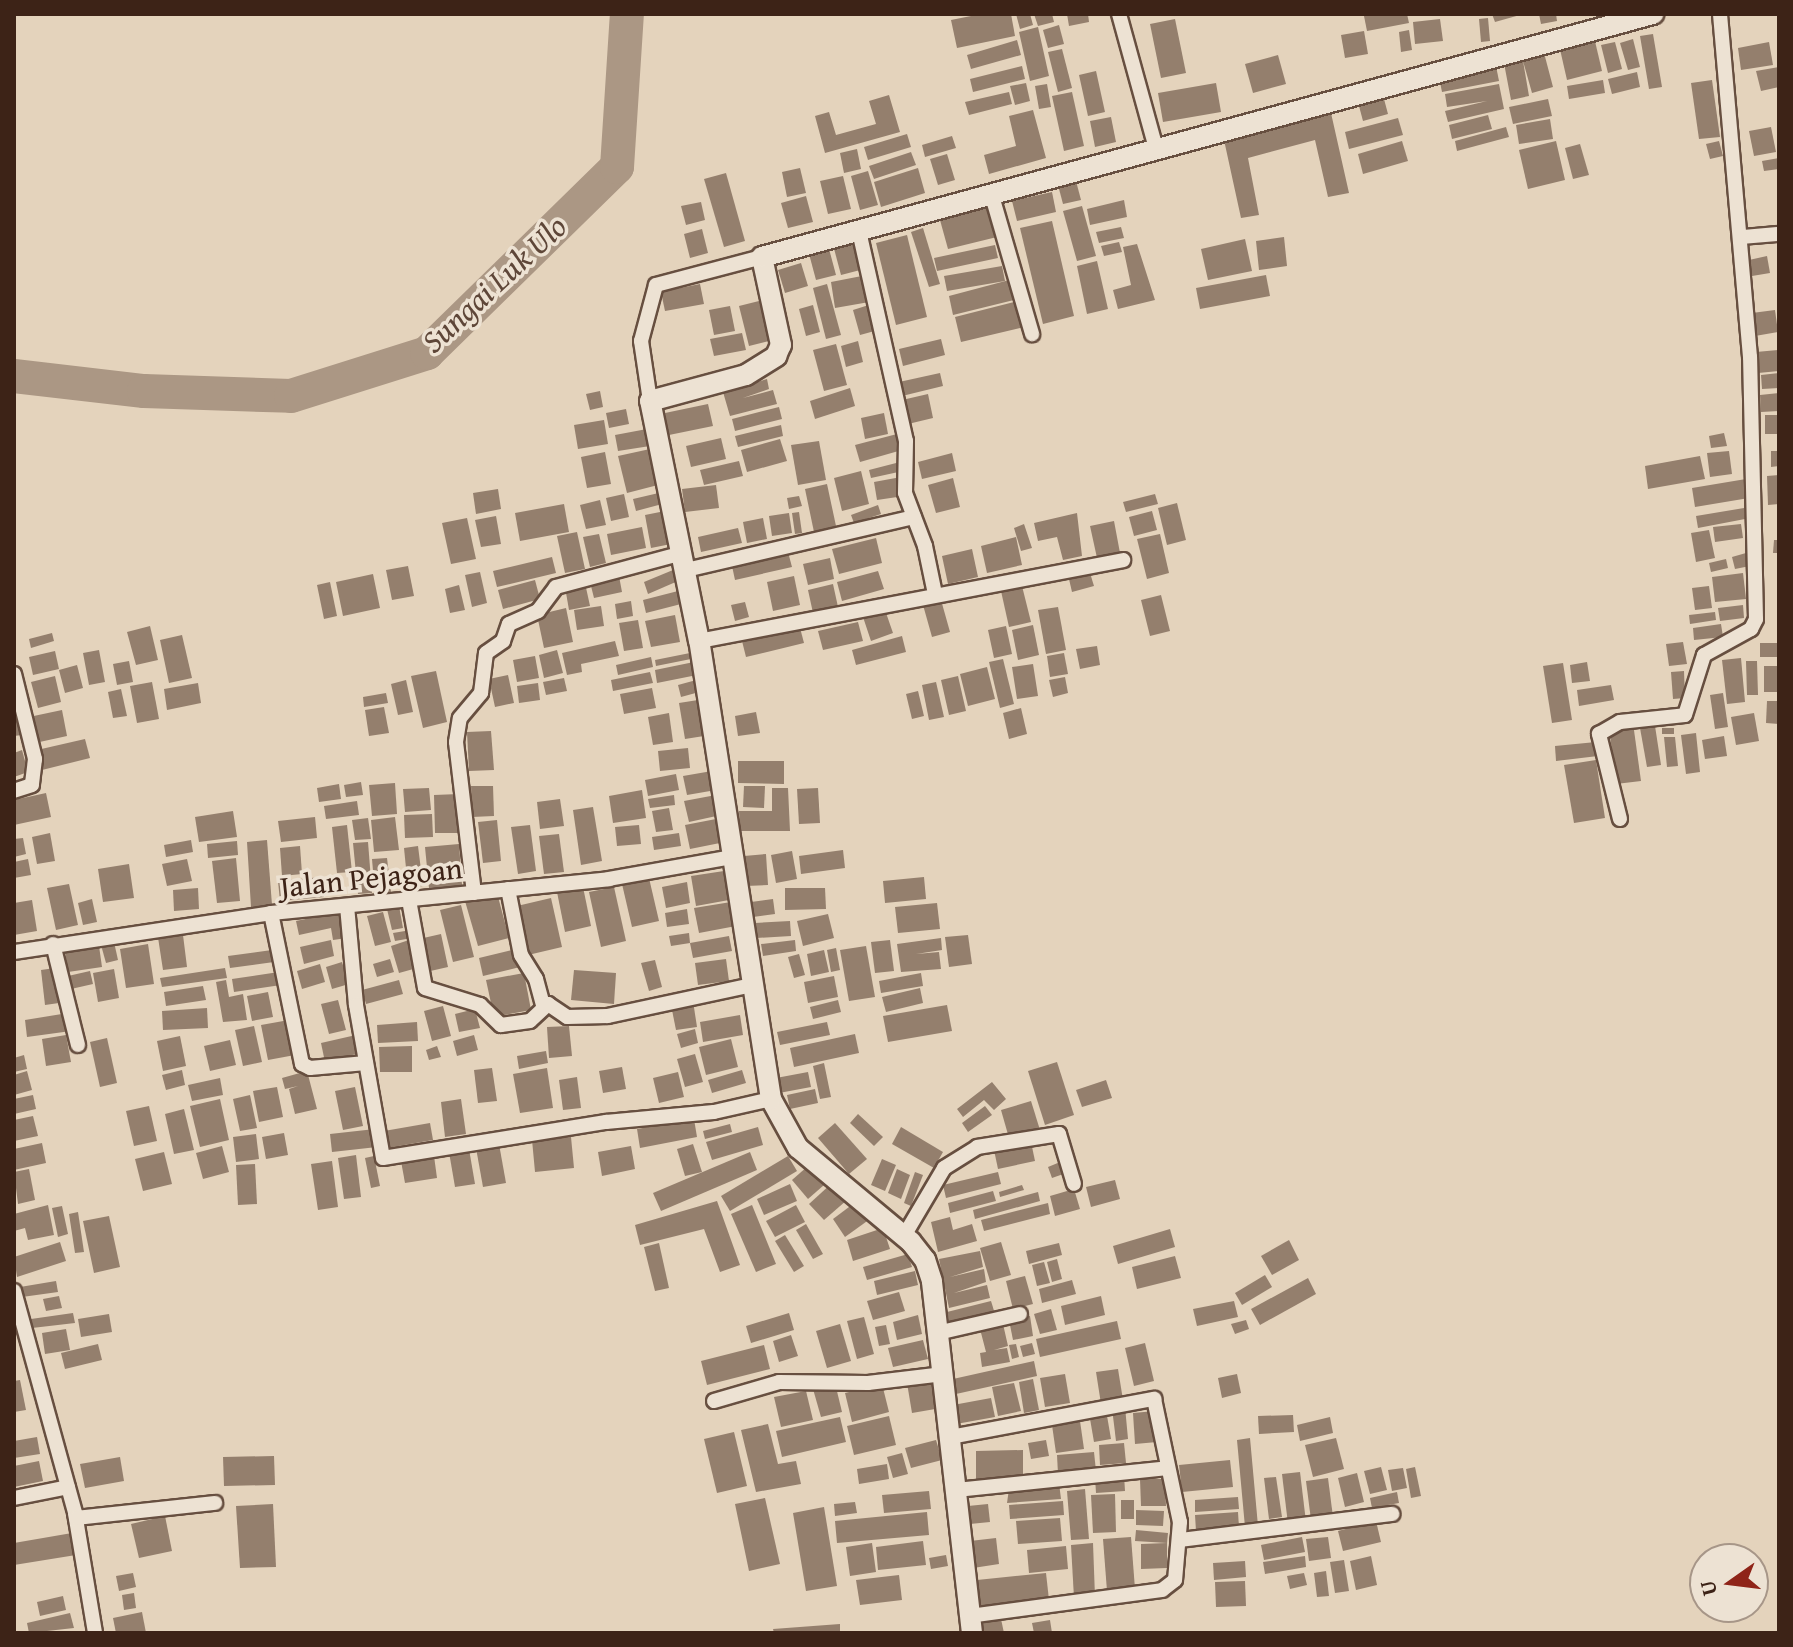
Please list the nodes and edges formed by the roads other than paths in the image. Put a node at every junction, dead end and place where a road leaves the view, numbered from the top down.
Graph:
1 (1119, 14) edge
2 (1653, 14) edge
3 (1720, 14) edge
4 (1157, 152) junction
5 (992, 196) junction
6 (859, 231) junction
7 (1779, 234) edge
8 (1742, 237) junction
9 (762, 257) junction
10 (1032, 334) dead end
11 (650, 401) junction
12 (914, 517) junction
13 (1123, 560) dead end
14 (685, 561) junction
15 (935, 594) junction
16 (699, 641) junction
17 (14, 674) edge
18 (14, 791) edge
19 (1620, 819) dead end
20 (733, 857) junction
21 (508, 889) junction
22 (474, 893) junction
23 (409, 900) junction
24 (347, 906) junction
25 (271, 913) junction
26 (53, 944) junction
27 (14, 952) edge
28 (752, 985) junction
29 (543, 1006) junction
30 (78, 1045) dead end
31 (366, 1063) junction
32 (771, 1099) junction
33 (1074, 1184) dead end
34 (904, 1236) junction
35 (14, 1291) edge
36 (1020, 1314) dead end
37 (937, 1333) junction
38 (943, 1374) junction
39 (714, 1401) dead end
40 (950, 1437) junction
41 (1168, 1468) junction
42 (68, 1487) junction
43 (956, 1490) junction
44 (14, 1498) edge
45 (215, 1503) dead end
46 (1392, 1514) dead end
47 (76, 1518) junction
48 (1180, 1540) junction
49 (971, 1624) edge
50 (95, 1633) edge

1 - 4 street
2 - 4 street
3 - 8 street
4 - 5 street
5 - 6 street
5 - 10 street
6 - 9 street
6 - 12 street
7 - 8 street
8 - 19 street
9 - 11 street
9 - 11 street
11 - 14 street
12 - 14 street
12 - 15 street
13 - 15 street
14 - 16 street
14 - 22 street
15 - 16 street
16 - 20 street
17 - 18 street
20 - 21 street, Jalan Pejagoan
20 - 28 street
21 - 22 street, Jalan Pejagoan
21 - 29 street
22 - 23 street, Jalan Pejagoan
23 - 24 street, Jalan Pejagoan
23 - 29 street
24 - 25 street, Jalan Pejagoan
24 - 31 street
25 - 26 street, Jalan Pejagoan
25 - 31 street
26 - 27 street, Jalan Pejagoan
26 - 30 street
28 - 29 street
28 - 32 street
31 - 32 street
32 - 34 street
33 - 34 street
34 - 37 street
35 - 42 street
36 - 37 street
37 - 38 street
38 - 39 street
38 - 40 street
40 - 41 street
40 - 43 street
41 - 43 street
41 - 48 street
42 - 44 street
42 - 47 street
43 - 49 street
45 - 47 street
46 - 48 street
47 - 50 street
48 - 49 street

